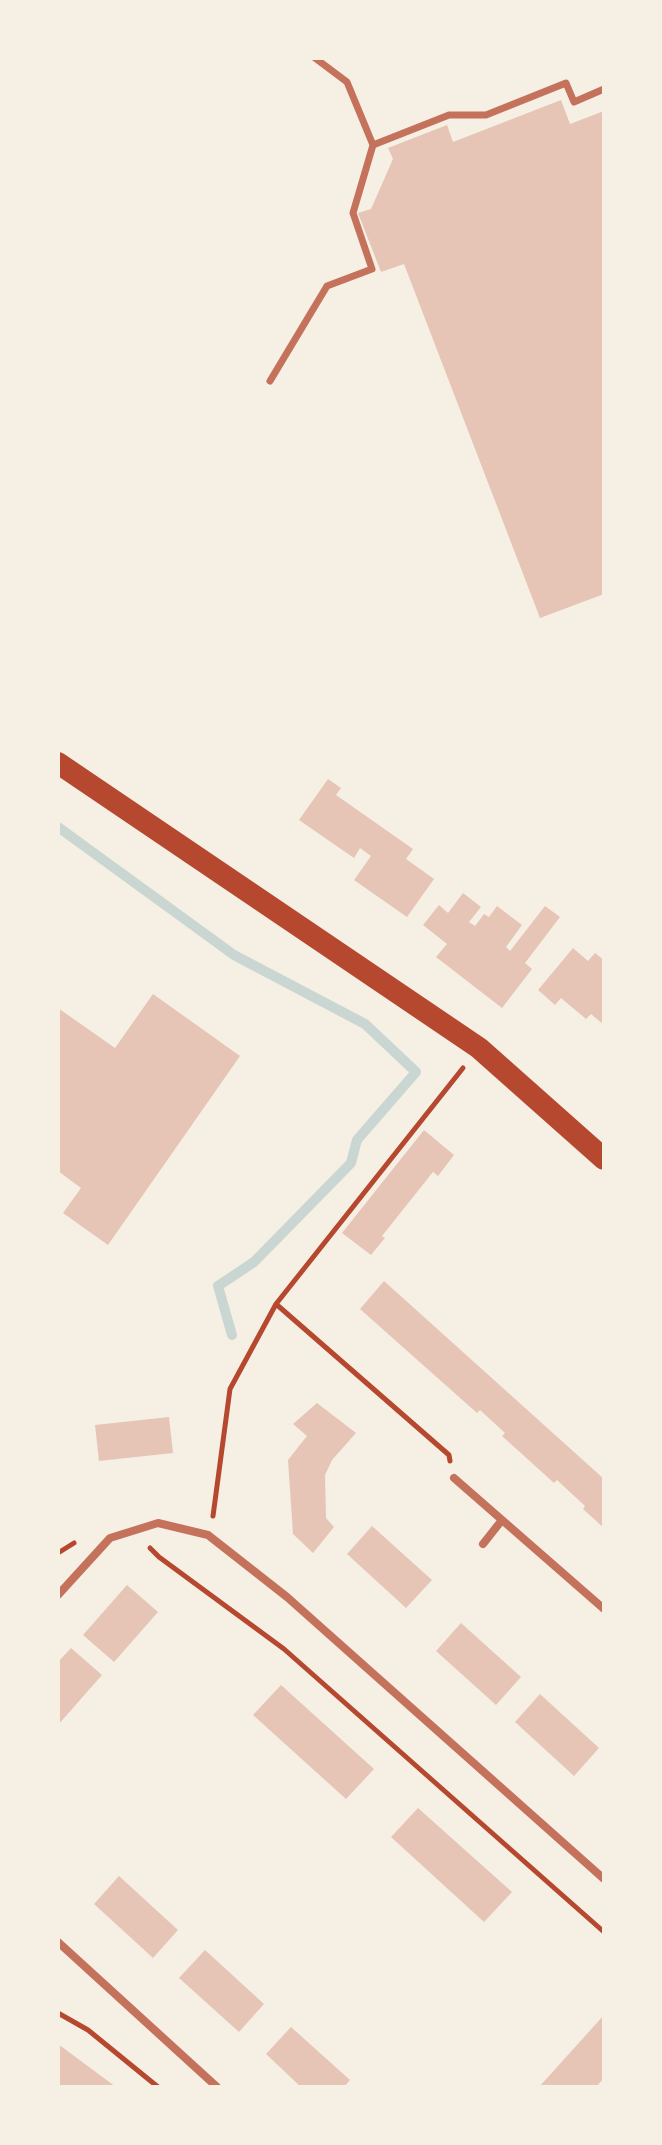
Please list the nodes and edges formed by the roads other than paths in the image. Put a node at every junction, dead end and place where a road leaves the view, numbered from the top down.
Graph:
1 (315, 58) edge
2 (604, 89) edge
3 (373, 145) junction
4 (270, 381) dead end
5 (58, 763) edge
6 (604, 1159) edge
7 (454, 1478) road end
8 (502, 1520) junction
9 (483, 1544) dead end
10 (58, 1595) edge
11 (604, 1609) edge
12 (604, 1879) edge
13 (58, 1942) edge
14 (217, 2087) edge

1 - 3 street
2 - 3 street
3 - 4 street
5 - 6 highway
7 - 8 street
8 - 9 street
8 - 11 street
10 - 12 street
13 - 14 street

